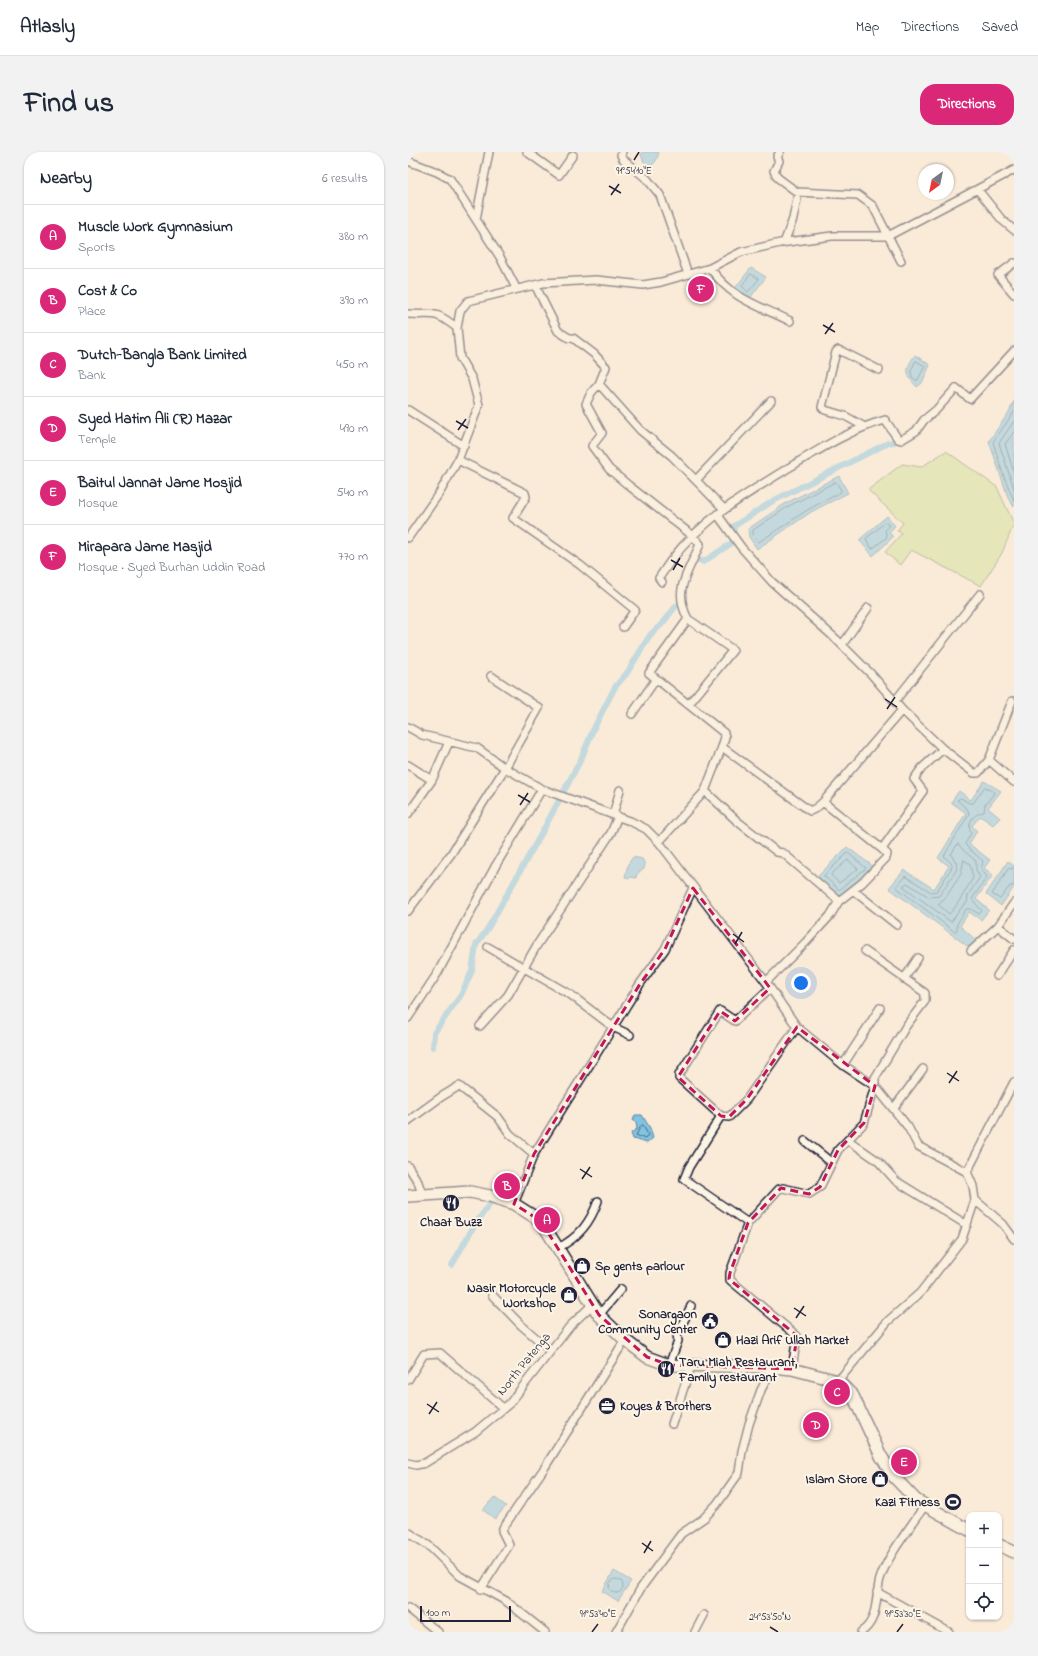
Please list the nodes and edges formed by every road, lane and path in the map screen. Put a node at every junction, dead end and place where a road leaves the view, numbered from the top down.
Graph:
1 (488, 152) edge
2 (527, 152) edge
3 (622, 152) edge
4 (780, 152) edge
5 (573, 155) dead end
6 (408, 161) edge
7 (1014, 170) edge
8 (978, 190) junction
9 (797, 200) dead end
10 (476, 219) junction
11 (1014, 230) edge
12 (888, 236) junction
13 (784, 242) junction
14 (901, 261) dead end
15 (1014, 263) edge
16 (710, 268) junction
17 (688, 274) junction
18 (535, 285) junction
19 (516, 288) junction
20 (1014, 294) edge
21 (408, 314) edge
22 (790, 321) dead end
23 (457, 328) junction
24 (1014, 351) edge
25 (878, 370) dead end
26 (600, 384) junction
27 (771, 401) dead end
28 (408, 410) edge
29 (863, 426) junction
30 (464, 446) junction
31 (458, 460) junction
32 (696, 480) junction
33 (723, 508) junction
34 (719, 517) junction
35 (693, 536) junction
36 (408, 538) edge
37 (662, 582) dead end
38 (980, 594) dead end
39 (868, 608) dead end
40 (688, 619) junction
41 (623, 627) dead end
42 (842, 645) junction
43 (491, 676) dead end
44 (656, 679) junction
45 (895, 701) junction
46 (1012, 701) dead end
47 (689, 704) junction
48 (902, 710) junction
49 (632, 714) dead end
50 (408, 727) edge
51 (449, 742) junction
52 (722, 747) junction
53 (943, 749) junction
54 (989, 760) junction
55 (408, 764) edge
56 (505, 768) junction
57 (432, 780) junction
58 (1014, 782) edge
59 (542, 789) junction
60 (620, 790) dead end
61 (705, 791) junction
62 (823, 802) junction
63 (408, 814) edge
64 (615, 816) junction
65 (660, 842) junction
66 (882, 849) junction
67 (693, 888) junction
68 (854, 891) junction
69 (839, 901) junction
70 (1013, 907) edge
71 (408, 911) edge
72 (897, 925) dead end
73 (998, 926) junction
74 (1014, 940) edge
75 (488, 947) dead end
76 (1014, 950) edge
77 (865, 951) dead end
78 (971, 951) dead end
79 (918, 958) dead end
80 (524, 967) junction
81 (997, 976) dead end
82 (904, 978) junction
83 (768, 985) junction
84 (880, 1008) dead end
85 (408, 1018) edge
86 (480, 1026) dead end
87 (613, 1027) junction
88 (798, 1027) junction
89 (630, 1035) dead end
90 (843, 1065) junction
91 (923, 1069) dead end
92 (1014, 1082) edge
93 (875, 1086) junction
94 (894, 1108) junction
95 (721, 1116) junction
96 (408, 1121) edge
97 (848, 1140) junction
98 (804, 1141) dead end
99 (534, 1154) junction
100 (832, 1163) junction
101 (408, 1166) edge
102 (967, 1172) junction
103 (422, 1194) junction
104 (408, 1196) edge
105 (975, 1200) junction
106 (598, 1201) dead end
107 (514, 1204) junction
108 (748, 1223) junction
109 (967, 1225) junction
110 (1014, 1239) edge
111 (558, 1248) junction
112 (621, 1289) dead end
113 (492, 1295) dead end
114 (592, 1305) junction
115 (691, 1306) dead end
116 (599, 1314) junction
117 (625, 1340) junction
118 (550, 1350) junction
119 (669, 1366) junction
120 (691, 1366) junction
121 (773, 1367) junction
122 (792, 1368) junction
123 (408, 1380) edge
124 (838, 1381) junction
125 (503, 1408) junction
126 (672, 1424) dead end
127 (408, 1463) edge
128 (925, 1505) junction
129 (966, 1528) edge
130 (408, 1532) edge
131 (1002, 1546) edge
132 (1014, 1552) edge
133 (481, 1589) junction
134 (877, 1592) junction
135 (408, 1608) edge
136 (704, 1615) dead end
137 (438, 1632) edge
138 (545, 1632) edge
139 (616, 1632) edge
140 (696, 1632) edge
141 (861, 1632) edge
142 (949, 1632) edge

1 - 10 street
2 - 5 street
3 - 17 street
4 - 12 street
6 - 10 street
7 - 8 street
8 - 11 street
8 - 12 street
9 - 13 street
10 - 19 street
12 - 13 street
12 - 14 street
13 - 16 street
15 - 20 street
16 - 17 street
16 - 22 street
17 - 18 street
18 - 19 street
18 - 26 street
19 - 23 street
21 - 23 street
23 - 30 street
24 - 29 street
25 - 29 street
26 - 32 street
26 - 35 street
27 - 32 street
28 - 30 street
29 - 33 street
30 - 31 street
31 - 36 street
31 - 41 street
32 - 33 street
33 - 34 street
34 - 35 street
34 - 42 street
35 - 37 street
35 - 40 street
38 - 45 street
39 - 42 street
40 - 44 street
40 - 47 street
42 - 45 street
43 - 56 street
44 - 47 street
44 - 49 street
45 - 48 street
46 - 54 street
47 - 52 street
48 - 53 street
48 - 62 street
50 - 51 street
51 - 56 street
51 - 57 street
52 - 61 street
52 - 62 street
53 - 54 street
53 - 66 street
54 - 58 street
55 - 57 street
56 - 59 street
56 - 71 street
57 - 63 street
59 - 64 street
59 - 85 street
60 - 64 street
61 - 65 street
61 - 69 street
62 - 66 street
64 - 65 street
64 - 80 street
65 - 67 street
66 - 68 street
67 - 83 street
67 - 87 street
68 - 69 street
68 - 72 street
69 - 83 street
70 - 73 street
73 - 74 street
73 - 78 street
75 - 80 street
76 - 81 street
77 - 82 street
79 - 82 street
80 - 86 street
80 - 87 street
82 - 93 street
83 - 88 street
83 - 95 street
84 - 90 street
87 - 89 street
87 - 99 street
88 - 90 street
88 - 95 street
90 - 93 street
91 - 94 street
92 - 102 street
93 - 94 street
93 - 97 street
94 - 102 street
95 - 108 street
96 - 99 street
97 - 100 street
97 - 109 street
98 - 100 street
99 - 107 street
100 - 108 street
101 - 103 street
102 - 105 street
103 - 104 highway
103 - 107 highway
105 - 109 street
105 - 110 street
106 - 111 street
107 - 111 highway
108 - 122 street
109 - 124 street
111 - 114 highway
112 - 116 street
113 - 118 street
114 - 116 highway
114 - 118 street, North Patenga
115 - 119 street
116 - 117 highway
117 - 119 highway
117 - 133 street
118 - 125 street, North Patenga
119 - 120 highway
120 - 121 highway
120 - 126 street
121 - 122 highway
121 - 139 street
122 - 124 highway
123 - 125 street
124 - 128 highway
125 - 127 street, North Patenga
128 - 129 highway
128 - 134 street
130 - 133 street
131 - 132 highway
133 - 138 street
134 - 141 street
134 - 142 street
135 - 137 street
136 - 140 street

